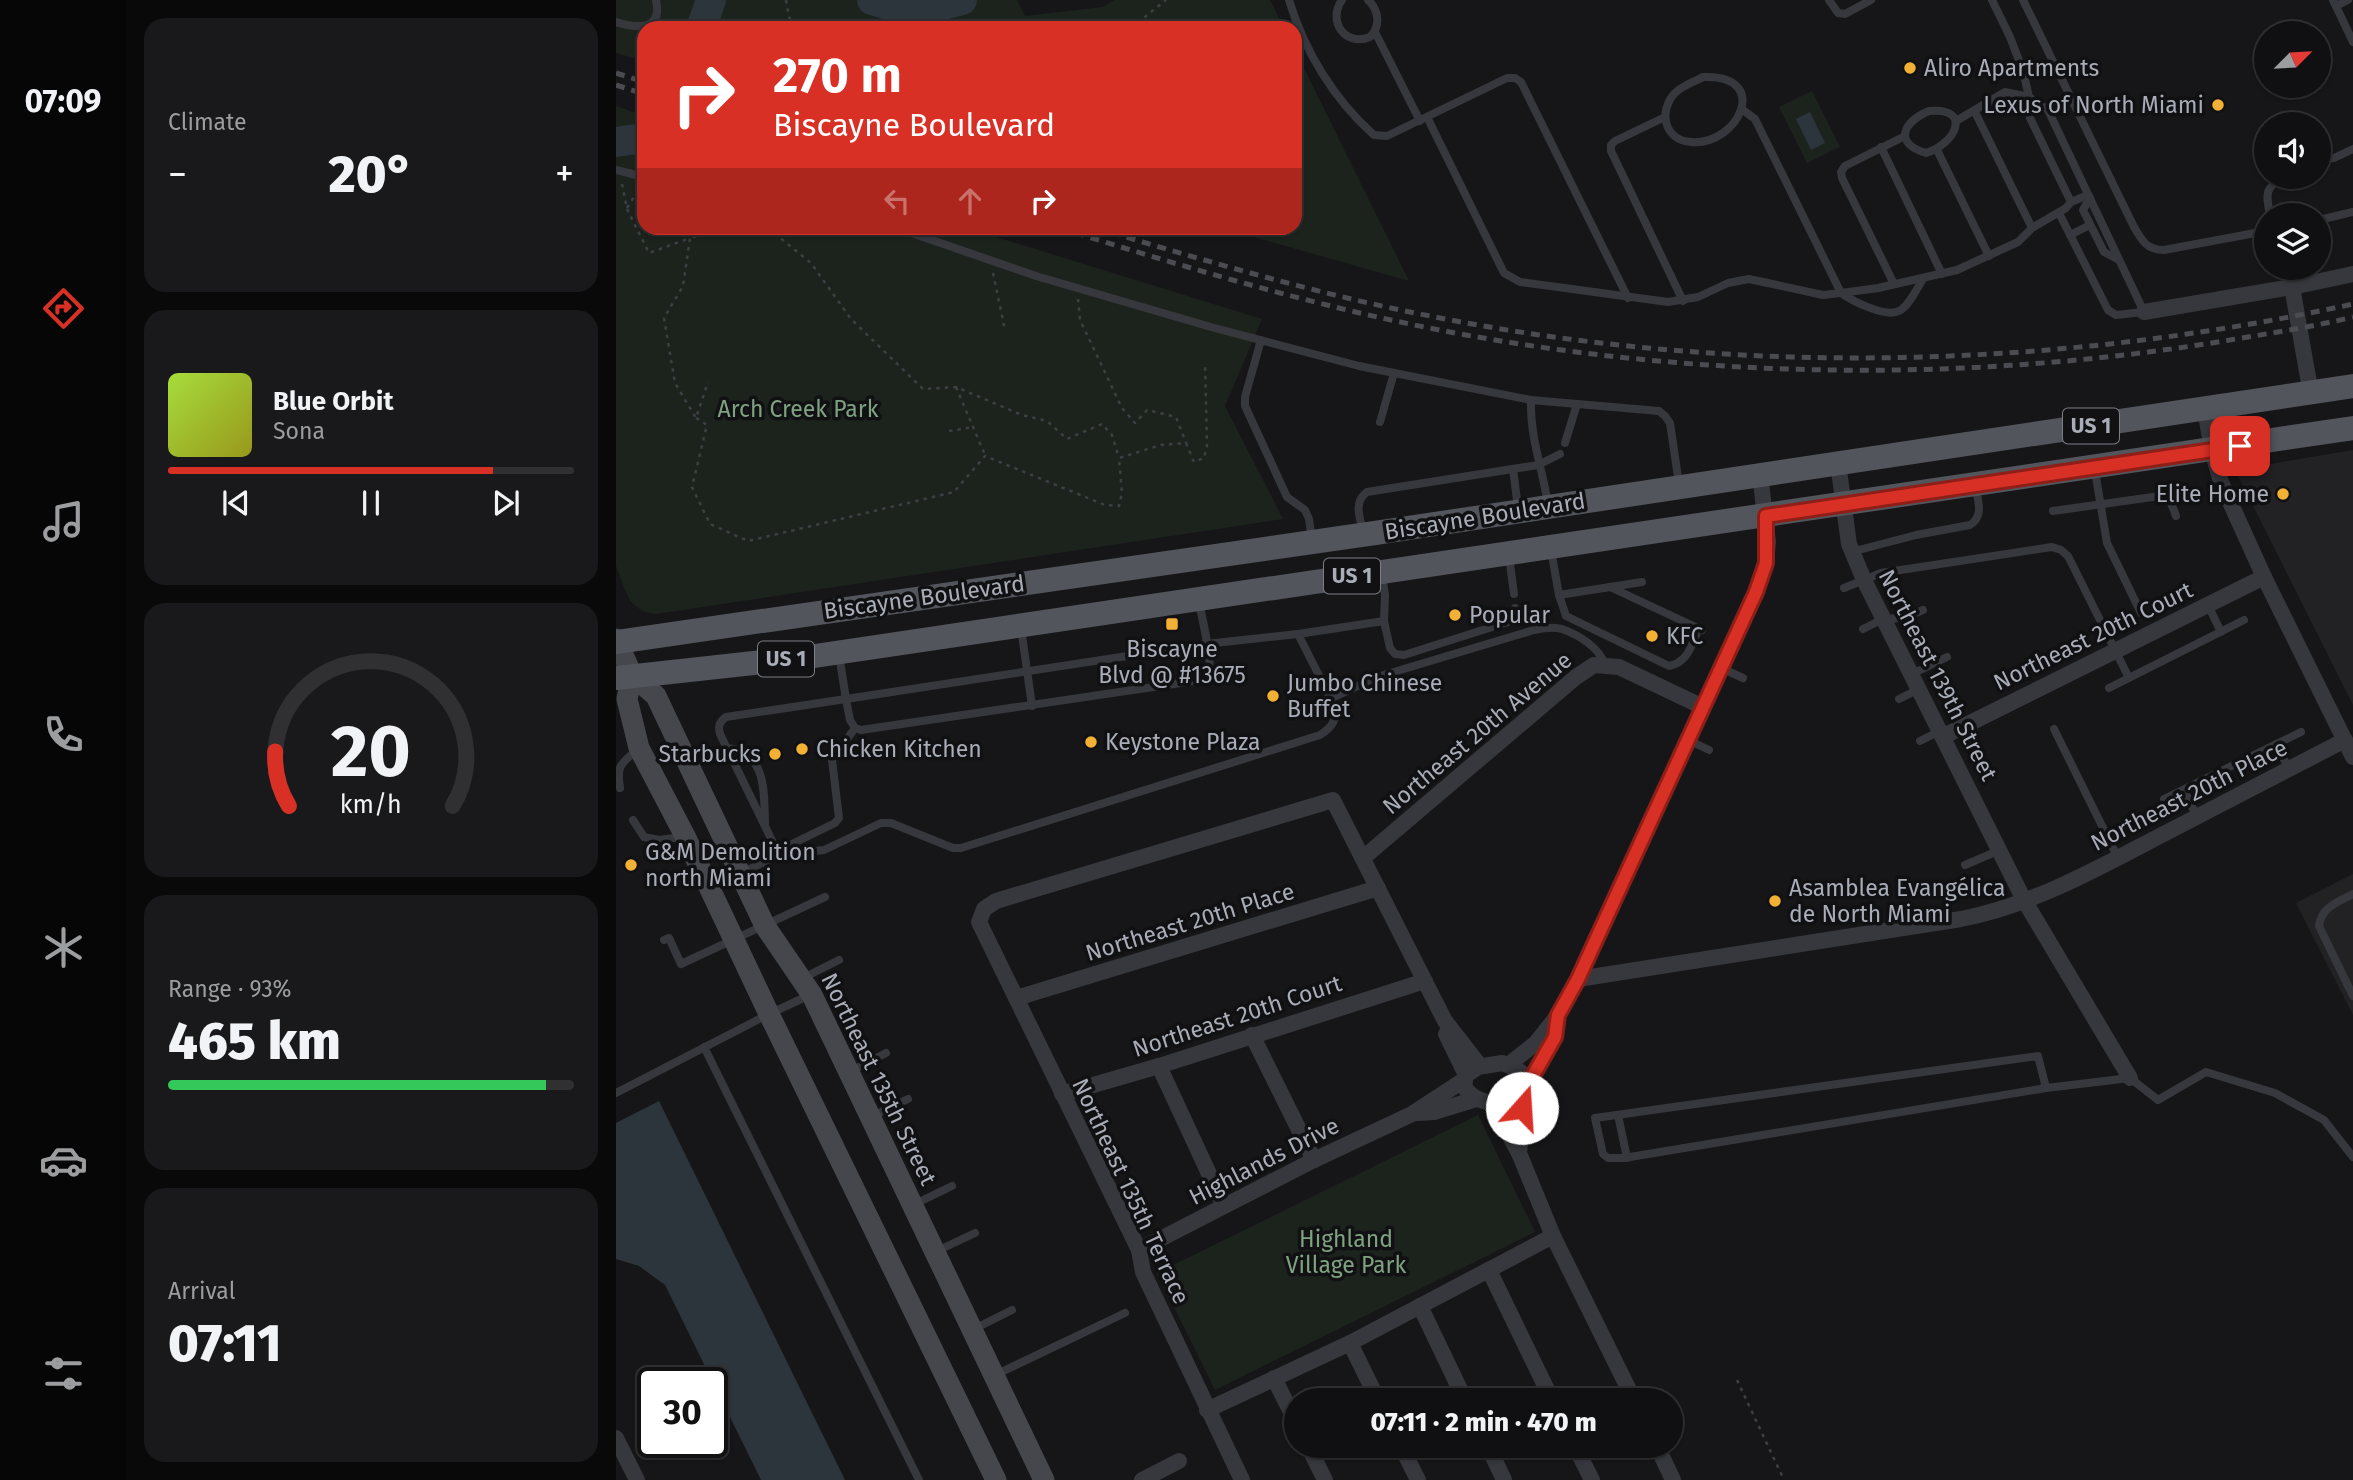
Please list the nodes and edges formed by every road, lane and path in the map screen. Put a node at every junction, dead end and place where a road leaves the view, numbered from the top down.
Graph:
1 (656, 0) edge
2 (1166, 0) edge
3 (1289, 0) edge
4 (1342, 0) edge
5 (1368, 0) edge
6 (1829, 0) edge
7 (1871, 0) edge
8 (1992, 0) edge
9 (2023, 0) edge
10 (2348, 0) edge
11 (786, 1) edge
12 (2335, 3) edge
13 (651, 21) edge
14 (791, 21) edge
15 (1140, 21) edge
16 (1296, 21) edge
17 (616, 22) edge
18 (637, 28) edge
19 (1374, 32) junction
20 (1302, 36) edge
21 (2353, 42) edge
22 (2029, 97) junction
23 (1743, 110) junction
24 (1975, 112) junction
25 (1665, 117) junction
26 (1424, 119) junction
27 (1956, 121) junction
28 (1905, 136) junction
29 (1881, 148) junction
30 (2353, 149) edge
31 (1937, 150) junction
32 (2331, 158) edge
33 (617, 170) edge
34 (637, 177) edge
35 (637, 191) edge
36 (2089, 196) junction
37 (2071, 202) junction
38 (627, 209) junction
39 (2353, 212) edge
40 (2059, 213) junction
41 (2331, 217) edge
42 (2090, 225) junction
43 (2032, 228) junction
44 (637, 229) edge
45 (2254, 233) edge
46 (640, 235) edge
47 (687, 235) edge
48 (701, 235) edge
49 (777, 235) edge
50 (917, 235) edge
51 (2070, 235) junction
52 (690, 238) junction
53 (1989, 256) junction
54 (990, 260) junction
55 (2120, 261) junction
56 (1942, 274) junction
57 (2353, 274) edge
58 (1923, 279) junction
59 (2291, 280) edge
60 (1894, 284) junction
61 (1076, 286) junction
62 (2292, 287) junction
63 (1841, 293) junction
64 (1628, 298) junction
65 (1683, 301) junction
66 (2144, 312) junction
67 (1005, 330) dead end
68 (1261, 340) junction
69 (1205, 363) dead end
70 (1394, 373) junction
71 (708, 382) dead end
72 (2353, 386) edge
73 (956, 387) junction
74 (2311, 394) junction
75 (1531, 400) junction
76 (1577, 404) junction
77 (2205, 409) junction
78 (696, 418) junction
79 (1380, 422) dead end
80 (974, 427) junction
81 (2353, 428) edge
82 (949, 432) dead end
83 (1186, 443) junction
84 (1565, 443) dead end
85 (2212, 450) junction
86 (1560, 454) dead end
87 (985, 456) junction
88 (1119, 458) junction
89 (1838, 463) junction
90 (1538, 465) junction
91 (2094, 467) junction
92 (1513, 469) junction
93 (1759, 474) junction
94 (1976, 485) junction
95 (1679, 487) junction
96 (1843, 505) junction
97 (2101, 505) junction
98 (1548, 506) junction
99 (1519, 511) junction
100 (2053, 511) dead end
101 (1766, 516) junction
102 (2176, 516) dead end
103 (1369, 533) junction
104 (1312, 542) junction
105 (1551, 547) junction
106 (1852, 552) junction
107 (1508, 553) junction
108 (1381, 571) junction
109 (2264, 577) junction
110 (1864, 580) junction
111 (1642, 582) dead end
112 (1014, 584) junction
113 (1610, 587) junction
114 (1844, 588) dead end
115 (1514, 594) dead end
116 (1559, 595) junction
117 (1199, 599) junction
118 (2208, 605) junction
119 (1515, 608) dead end
120 (1923, 610) dead end
121 (2141, 613) dead end
122 (1883, 620) junction
123 (2244, 620) dead end
124 (1384, 621) junction
125 (1021, 625) junction
126 (1863, 629) dead end
127 (2221, 632) junction
128 (1298, 634) junction
129 (616, 641) edge
130 (1206, 644) junction
131 (2116, 651) junction
132 (839, 652) junction
133 (1947, 657) dead end
134 (1605, 666) junction
135 (1721, 668) junction
136 (1027, 672) junction
137 (624, 677) edge
138 (1743, 678) dead end
139 (2129, 678) junction
140 (1914, 682) junction
141 (2109, 688) dead end
142 (846, 699) junction
143 (1330, 699) junction
144 (1899, 699) dead end
145 (1032, 706) junction
146 (1703, 707) junction
147 (855, 728) junction
148 (2053, 729) dead end
149 (2301, 732) dead end
150 (1942, 734) junction
151 (1688, 740) junction
152 (2345, 740) junction
153 (1920, 741) dead end
154 (2276, 744) junction
155 (639, 748) junction
156 (727, 748) junction
157 (1709, 750) dead end
158 (2353, 757) edge
159 (2289, 769) junction
160 (620, 789) dead end
161 (2184, 790) junction
162 (2164, 799) dead end
163 (2197, 817) junction
164 (633, 820) dead end
165 (765, 828) junction
166 (685, 836) junction
167 (2000, 850) junction
168 (779, 855) junction
169 (1363, 858) junction
170 (2118, 858) junction
171 (1965, 865) dead end
172 (740, 873) junction
173 (1378, 888) junction
174 (2353, 894) edge
175 (825, 897) dead end
176 (2024, 900) junction
177 (765, 926) junction
178 (664, 940) dead end
179 (734, 940) junction
180 (839, 960) dead end
181 (1578, 979) junction
182 (1425, 981) junction
183 (806, 987) junction
184 (2353, 996) edge
185 (1016, 998) junction
186 (769, 1014) junction
187 (1558, 1015) junction
188 (1446, 1021) junction
189 (1252, 1035) junction
190 (704, 1047) junction
191 (886, 1053) dead end
192 (1508, 1065) junction
193 (1160, 1066) junction
194 (1480, 1066) junction
195 (849, 1072) junction
196 (1465, 1077) junction
197 (2130, 1078) junction
198 (1530, 1081) junction
199 (2046, 1088) junction
200 (616, 1093) edge
201 (1062, 1094) junction
202 (1525, 1097) junction
203 (908, 1099) dead end
204 (1484, 1100) junction
205 (1412, 1114) junction
206 (1618, 1115) junction
207 (871, 1118) junction
208 (1519, 1153) junction
209 (2353, 1157) edge
210 (1627, 1158) junction
211 (1314, 1160) junction
212 (952, 1186) dead end
213 (912, 1205) junction
214 (1224, 1206) junction
215 (975, 1233) dead end
216 (1553, 1236) junction
217 (1139, 1250) junction
218 (934, 1252) junction
219 (1489, 1270) junction
220 (1420, 1306) junction
221 (1012, 1311) dead end
222 (1125, 1313) dead end
223 (971, 1330) junction
224 (1350, 1343) junction
225 (993, 1376) junction
226 (1274, 1378) junction
227 (1737, 1380) dead end
228 (1372, 1388) edge
229 (1459, 1388) edge
230 (1546, 1388) edge
231 (1628, 1388) edge
232 (1284, 1398) edge
233 (1207, 1410) junction
234 (616, 1438) edge
235 (1314, 1458) edge
236 (1407, 1458) edge
237 (1494, 1458) edge
238 (1581, 1458) edge
239 (1663, 1458) edge
240 (1179, 1461) dead end
241 (637, 1480) edge
242 (919, 1480) edge
243 (996, 1480) edge
244 (1044, 1480) edge
245 (1142, 1480) edge
246 (1242, 1480) edge
247 (1325, 1480) edge
248 (1418, 1480) edge
249 (1504, 1480) edge
250 (1592, 1480) edge
251 (1674, 1480) edge
252 (1784, 1480) edge

1 - 13 lane
2 - 15 path
3 - 16 lane
4 - 19 lane
5 - 19 lane
6 - 7 lane
8 - 22 lane
9 - 45 lane
10 - 12 lane
11 - 14 path
12 - 21 lane
17 - 18 lane
19 - 26 lane
20 - 26 lane
22 - 24 lane
22 - 36 lane
22 - 37 lane
23 - 25 lane
23 - 25 lane
23 - 63 lane
24 - 27 lane
24 - 43 lane
25 - 65 lane
26 - 64 lane
26 - 64 lane
27 - 28 lane
27 - 31 lane
28 - 29 lane
28 - 31 lane
29 - 56 lane
29 - 60 lane
30 - 32 lane
31 - 53 lane
33 - 34 lane
33 - 38 path
35 - 38 path
36 - 37 lane
36 - 42 lane
36 - 55 lane
37 - 40 lane
38 - 44 path
39 - 41 lane
40 - 43 lane
40 - 51 lane
42 - 51 lane
42 - 55 lane
43 - 53 lane
46 - 52 path
47 - 52 path
48 - 52 path
49 - 73 path
50 - 54 lane
51 - 66 lane
52 - 78 path
53 - 56 lane
54 - 61 lane
54 - 67 path
55 - 66 lane
56 - 58 lane
57 - 62 street
58 - 60 lane
58 - 63 lane
59 - 62 lane
60 - 63 lane
61 - 68 lane
61 - 83 path
62 - 66 street
62 - 74 street
63 - 65 lane
64 - 65 lane
68 - 70 lane
68 - 104 lane
69 - 83 path
70 - 75 lane
70 - 79 lane
71 - 78 path
72 - 74 main road, Biscayne Boulevard / US 1
73 - 80 path
73 - 88 path
74 - 77 main road, Biscayne Boulevard / US 1
75 - 76 lane
75 - 90 lane
76 - 84 lane
76 - 95 lane
77 - 85 street
77 - 89 main road, Biscayne Boulevard / US 1
78 - 87 path
80 - 82 path
80 - 87 path
81 - 85 main road, Biscayne Boulevard / US 1
83 - 88 path
85 - 91 main road, Biscayne Boulevard / US 1
85 - 109 street
86 - 90 lane
87 - 88 path
89 - 93 main road, Biscayne Boulevard / US 1
89 - 96 street, Northeast 139th Street
90 - 92 lane
90 - 98 lane
91 - 94 main road, Biscayne Boulevard / US 1
91 - 97 lane
92 - 99 lane
92 - 103 lane
93 - 95 main road, Biscayne Boulevard / US 1
93 - 101 street
94 - 96 main road, Biscayne Boulevard / US 1
94 - 106 lane
95 - 98 main road, Biscayne Boulevard / US 1
96 - 101 main road, Biscayne Boulevard / US 1
96 - 106 street, Northeast 139th Street
97 - 100 lane
97 - 102 lane
97 - 121 lane
98 - 99 main road, Biscayne Boulevard / US 1
99 - 103 main road, Biscayne Boulevard / US 1
101 - 105 main road, Biscayne Boulevard / US 1
101 - 135 street
103 - 104 main road, Biscayne Boulevard / US 1
103 - 108 main road
104 - 112 main road, Biscayne Boulevard / US 1
105 - 107 main road, Biscayne Boulevard / US 1
105 - 116 lane
106 - 110 street, Northeast 139th Street
107 - 108 main road, Biscayne Boulevard / US 1
107 - 115 lane
108 - 117 main road, Biscayne Boulevard / US 1
108 - 124 lane
109 - 118 street, Northeast 20th Court
109 - 152 street
110 - 114 lane
110 - 122 street, Northeast 139th Street
110 - 131 lane
111 - 113 lane
112 - 125 main road
112 - 129 main road, Biscayne Boulevard / US 1
113 - 116 lane
113 - 116 lane
117 - 125 main road, Biscayne Boulevard / US 1
117 - 130 lane
118 - 127 lane
118 - 131 street, Northeast 20th Court
119 - 124 lane
120 - 122 lane
122 - 126 lane
122 - 140 street, Northeast 139th Street
123 - 127 lane
124 - 128 lane
125 - 132 main road, Biscayne Boulevard / US 1
125 - 136 lane
127 - 139 lane
128 - 130 lane
128 - 143 lane
129 - 137 street, Northeast 135th Street
130 - 136 lane
130 - 145 lane
131 - 139 lane
131 - 150 street, Northeast 20th Court
132 - 137 main road, Biscayne Boulevard / US 1
132 - 142 lane
133 - 140 lane
134 - 143 lane
134 - 146 street, Northeast 20th Avenue
134 - 169 street, Northeast 20th Avenue
135 - 138 lane
135 - 146 street
136 - 142 lane
136 - 145 lane
137 - 155 street, Northeast 135th Street
137 - 172 street, Northeast 135th Street
139 - 141 lane
140 - 144 lane
140 - 150 street, Northeast 139th Street
142 - 147 lane
142 - 156 lane
143 - 168 lane
145 - 147 lane
146 - 151 street
147 - 168 lane
148 - 170 lane
149 - 154 lane
150 - 153 lane
150 - 167 street, Northeast 139th Street
151 - 157 lane
151 - 181 street
152 - 158 street
152 - 159 street, Northeast 20th Place
154 - 159 lane
154 - 161 lane
155 - 160 lane
155 - 166 street, Northeast 135th Street
156 - 165 lane
156 - 165 lane
159 - 163 street, Northeast 20th Place
161 - 162 lane
161 - 163 lane
163 - 170 street, Northeast 20th Place
164 - 166 lane
165 - 168 lane
166 - 179 street, Northeast 135th Street
167 - 171 lane
167 - 176 street, Northeast 139th Street
168 - 172 lane
169 - 173 street
169 - 185 street, Northeast 135th Terrace
170 - 176 street, Northeast 20th Place
172 - 177 street, Northeast 135th Street
173 - 182 street
173 - 185 street, Northeast 20th Place
174 - 184 lane
175 - 177 lane
176 - 181 street
176 - 197 street, Northeast 139th Street
177 - 179 lane
177 - 183 street, Northeast 135th Street
178 - 179 lane
179 - 186 street, Northeast 135th Street
180 - 183 lane
181 - 187 street
182 - 188 street
182 - 189 street, Northeast 20th Court
183 - 186 lane
183 - 195 street, Northeast 135th Street
185 - 201 street, Northeast 135th Terrace
186 - 190 lane
186 - 243 street, Northeast 135th Street
187 - 192 street
187 - 198 street
188 - 194 street
188 - 196 street
189 - 193 street, Northeast 20th Court
189 - 211 street
190 - 200 lane
190 - 242 lane
191 - 195 lane
192 - 194 street
192 - 198 street
193 - 201 street, Northeast 20th Court
193 - 214 street
194 - 196 street, Highlands Drive
195 - 207 street, Northeast 135th Street
196 - 204 street
196 - 205 street, Highlands Drive
197 - 199 lane
197 - 209 lane
198 - 202 street
199 - 206 lane
199 - 210 lane
201 - 217 street, Northeast 135th Terrace
202 - 204 street, Highlands Drive
202 - 208 street
203 - 207 lane
204 - 205 street, Highlands Drive
204 - 208 street
205 - 211 street, Highlands Drive
206 - 210 lane
206 - 210 lane
207 - 213 street, Northeast 135th Street
208 - 216 street
211 - 214 street, Highlands Drive
212 - 213 lane
213 - 218 street, Northeast 135th Street
214 - 217 street, Highlands Drive
215 - 218 lane
216 - 219 street
216 - 231 street
217 - 233 street, Northeast 135th Terrace
218 - 223 street, Northeast 135th Street
219 - 220 street
219 - 230 street
220 - 224 street
220 - 229 street
221 - 223 lane
222 - 225 lane
223 - 225 street, Northeast 135th Street
224 - 226 street
224 - 228 street
225 - 244 street, Northeast 135th Street
226 - 232 street
226 - 233 street
227 - 252 path
233 - 246 street, Northeast 135th Terrace
234 - 241 street
235 - 247 street
236 - 248 street
237 - 249 street
238 - 250 street
239 - 251 street
240 - 245 street

